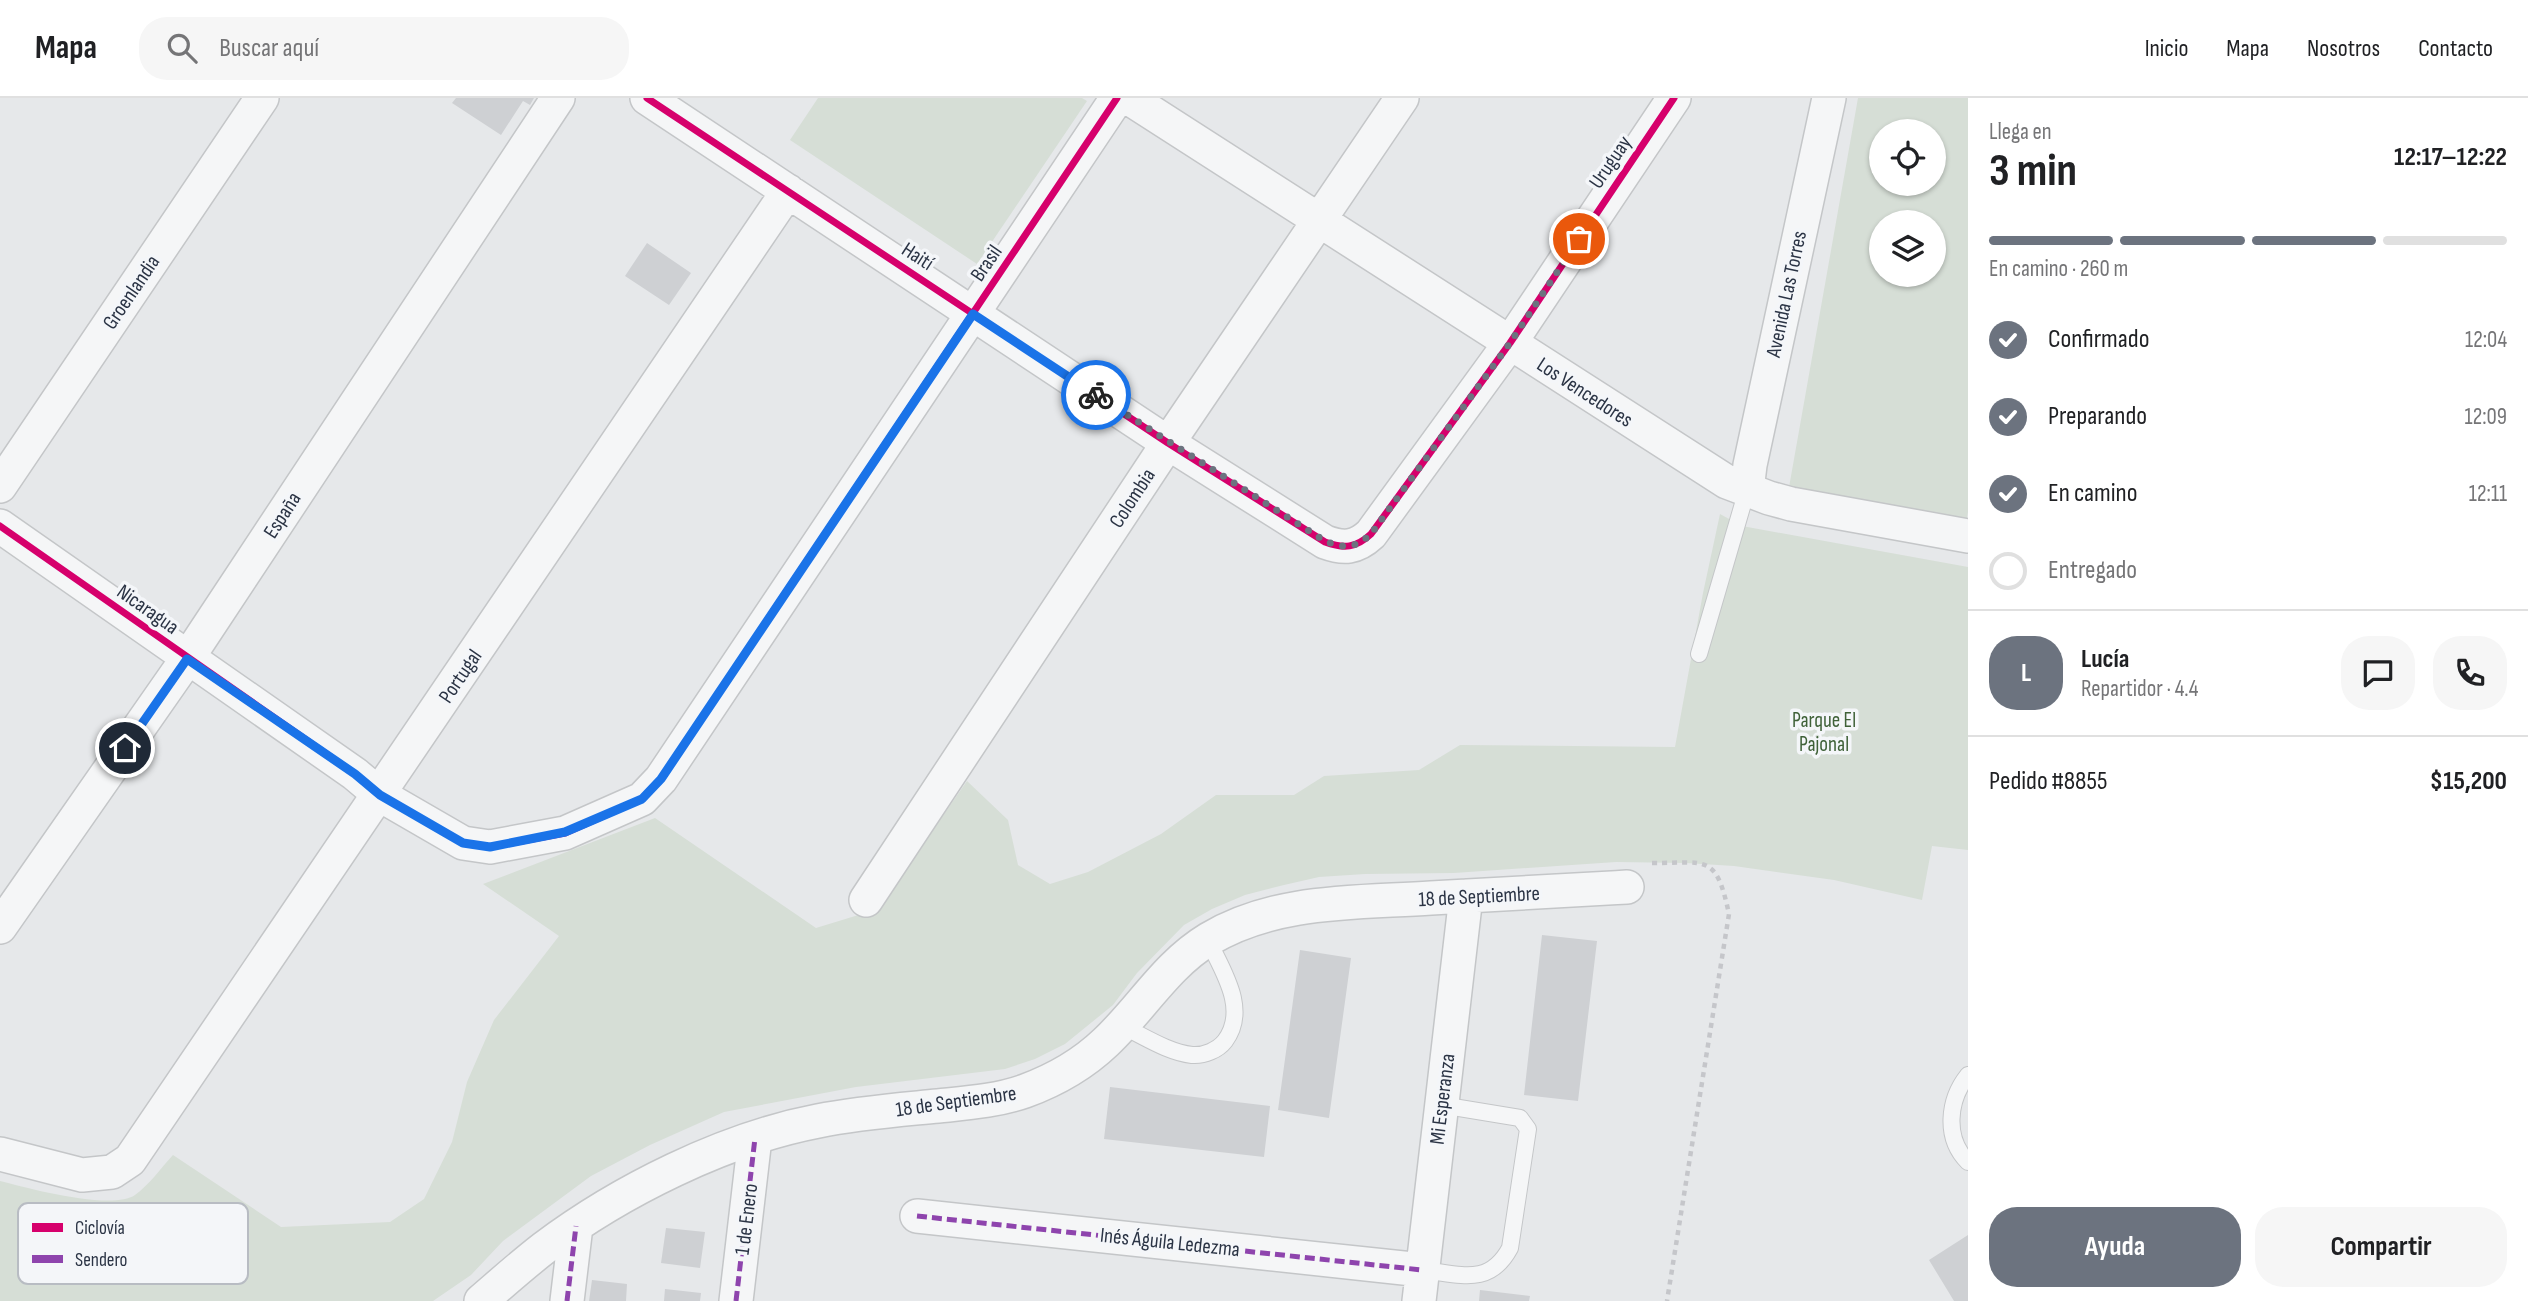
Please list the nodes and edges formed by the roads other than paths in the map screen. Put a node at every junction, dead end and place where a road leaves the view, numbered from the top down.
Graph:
1 (262, 98) edge
2 (558, 98) edge
3 (647, 98) edge
4 (1117, 98) edge
5 (1129, 98) edge
6 (1402, 98) edge
7 (1674, 98) edge
8 (1829, 98) edge
9 (788, 191) junction
10 (1319, 220) junction
11 (973, 314) junction
12 (1510, 343) junction
13 (1168, 443) junction
14 (0, 486) edge
15 (1747, 491) junction
16 (0, 526) edge
17 (1968, 536) edge
18 (1350, 547) joint
19 (1699, 654) dead end
20 (187, 659) junction
21 (380, 795) junction
22 (490, 847) joint
23 (1638, 875) road end
24 (1466, 896) junction
25 (866, 900) dead end
26 (0, 927) edge
27 (1208, 940) junction
28 (1122, 1026) junction
29 (1968, 1075) edge
30 (1441, 1105) junction
31 (755, 1138) junction
32 (0, 1154) edge
33 (1968, 1162) edge
34 (917, 1216) dead end
35 (576, 1226) junction
36 (1421, 1285) edge
37 (481, 1301) edge
38 (567, 1301) edge
39 (736, 1301) edge

1 - 14 street, Groenlandia
2 - 20 street, España
3 - 9 street, Haití
4 - 11 street, Brasil
5 - 10 street, Los Vencedores
6 - 10 street, Colombia
7 - 12 street, Uruguay
8 - 15 street, Avenida Las Torres
9 - 11 street, Haití
9 - 21 street, Portugal
10 - 12 street, Los Vencedores
10 - 13 street, Colombia
11 - 13 street, Haití
11 - 22 street, Brasil
12 - 15 street, Los Vencedores
12 - 18 street, Uruguay
13 - 18 street, Haití
13 - 25 street, Colombia
15 - 17 street, Los Vencedores
15 - 19 lane
16 - 20 street, Nicaragua
20 - 21 street, Nicaragua
20 - 26 street, España
21 - 22 street, Nicaragua
21 - 32 street, Portugal
23 - 24 street, 18 de Septiembre
24 - 27 street, 18 de Septiembre
24 - 30 street, Mi Esperanza
27 - 28 street, 18 de Septiembre
27 - 28 lane
28 - 31 street, 18 de Septiembre
29 - 33 lane
30 - 36 street, Mi Esperanza
30 - 36 lane
31 - 35 street, 18 de Septiembre
31 - 39 street, 1 de Enero
34 - 36 street, Inés Águila Ledezma
35 - 37 street, 18 de Septiembre
35 - 38 street

